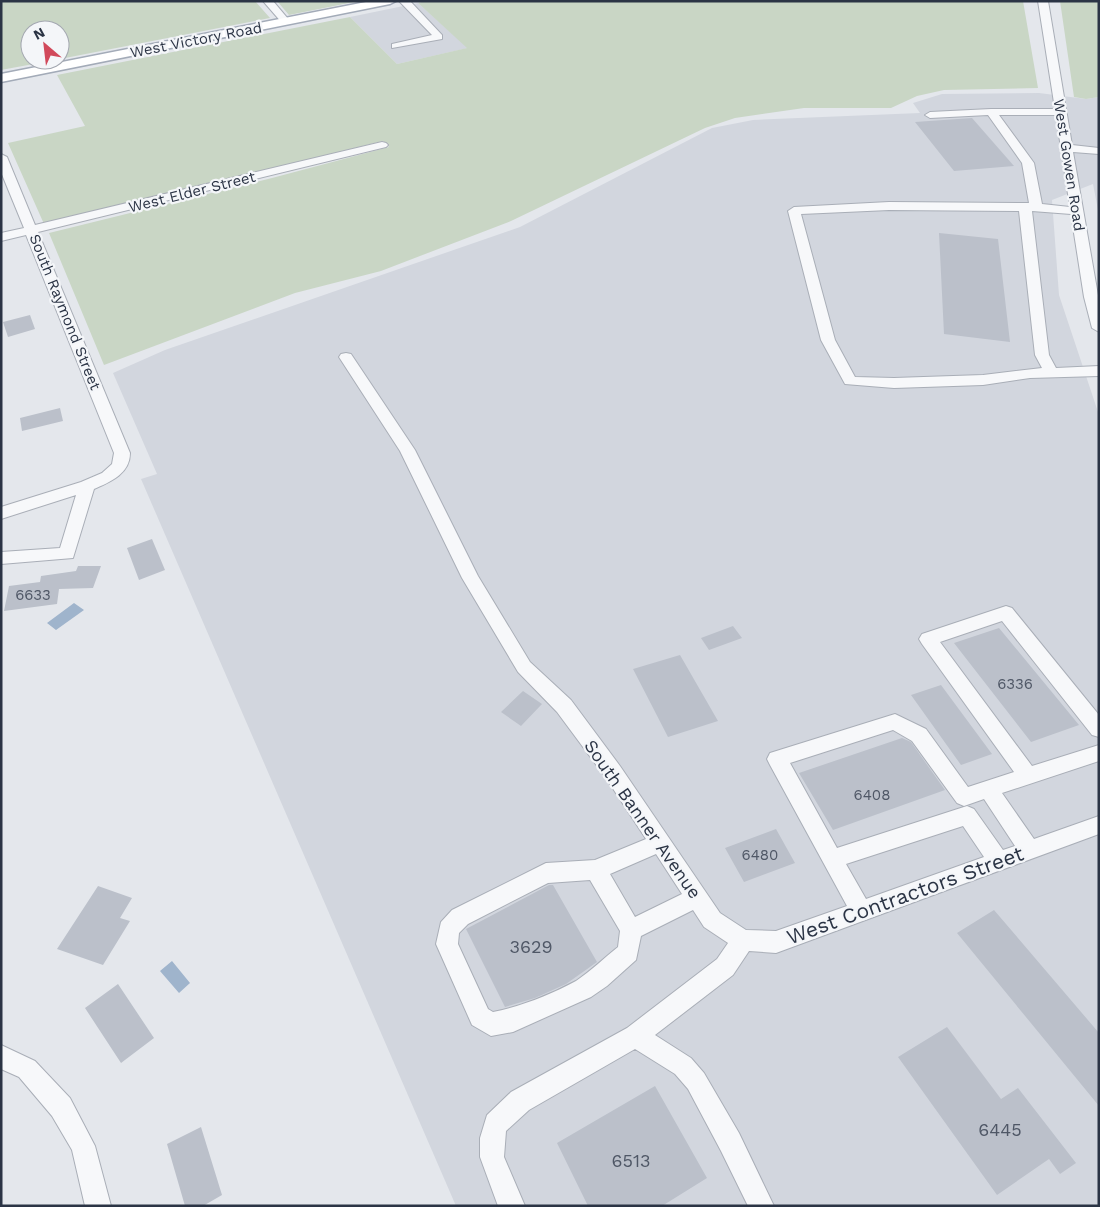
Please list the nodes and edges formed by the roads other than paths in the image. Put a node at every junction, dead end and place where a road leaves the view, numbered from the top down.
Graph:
1 (268, 1) edge
2 (390, 1) edge
3 (404, 1) edge
4 (1043, 1) edge
5 (286, 22) junction
6 (396, 46) dead end
7 (1, 78) edge
8 (991, 112) junction
9 (1060, 112) junction
10 (930, 116) dead end
11 (382, 145) dead end
12 (1066, 148) junction
13 (1099, 152) edge
14 (1, 157) edge
15 (1031, 207) junction
16 (1076, 211) junction
17 (32, 230) junction
18 (1, 237) edge
19 (1093, 271) edge
20 (1099, 328) edge
21 (346, 357) dead end
22 (1099, 371) edge
23 (1051, 372) junction
24 (87, 486) junction
25 (1, 513) edge
26 (1, 558) edge
27 (1099, 729) edge
28 (1099, 753) edge
29 (1028, 776) junction
30 (988, 789) junction
31 (965, 806) junction
32 (1099, 825) edge
33 (660, 842) junction
34 (1029, 850) junction
35 (832, 859) junction
36 (999, 861) junction
37 (596, 870) junction
38 (697, 897) junction
39 (861, 911) junction
40 (712, 920) joint
41 (631, 930) junction
42 (743, 940) junction
43 (635, 1036) junction
44 (1, 1057) edge
45 (98, 1206) edge
46 (512, 1206) edge
47 (761, 1206) edge

1 - 5 street
2 - 5 main road, West Victory Road
3 - 6 street
4 - 9 street, West Gowen Road
5 - 7 main road, West Victory Road
8 - 9 street
8 - 10 street
8 - 15 street
9 - 12 street, West Gowen Road
11 - 17 street, West Elder Street
12 - 13 street
12 - 16 street, West Gowen Road
14 - 17 street, South Raymond Street
15 - 16 street
15 - 23 street
15 - 23 street
16 - 19 street, West Gowen Road
17 - 18 street, West Elder Street
17 - 24 street, South Raymond Street
19 - 20 street, West Gowen Road
21 - 33 street, South Banner Avenue
22 - 23 street
24 - 25 street
24 - 26 street
27 - 29 street
28 - 29 street
29 - 30 street
30 - 31 street
30 - 34 street
31 - 35 street
31 - 35 street
31 - 36 street
32 - 34 street, West Contractors Street
33 - 37 street
33 - 38 street, South Banner Avenue
34 - 36 street, West Contractors Street
35 - 39 street
36 - 39 street, West Contractors Street
37 - 41 street
37 - 41 street
38 - 40 street, South Banner Avenue
38 - 41 street
39 - 42 street, West Contractors Street
40 - 42 street, West Contractors Street
42 - 43 street
43 - 46 street
43 - 47 street
44 - 45 street

